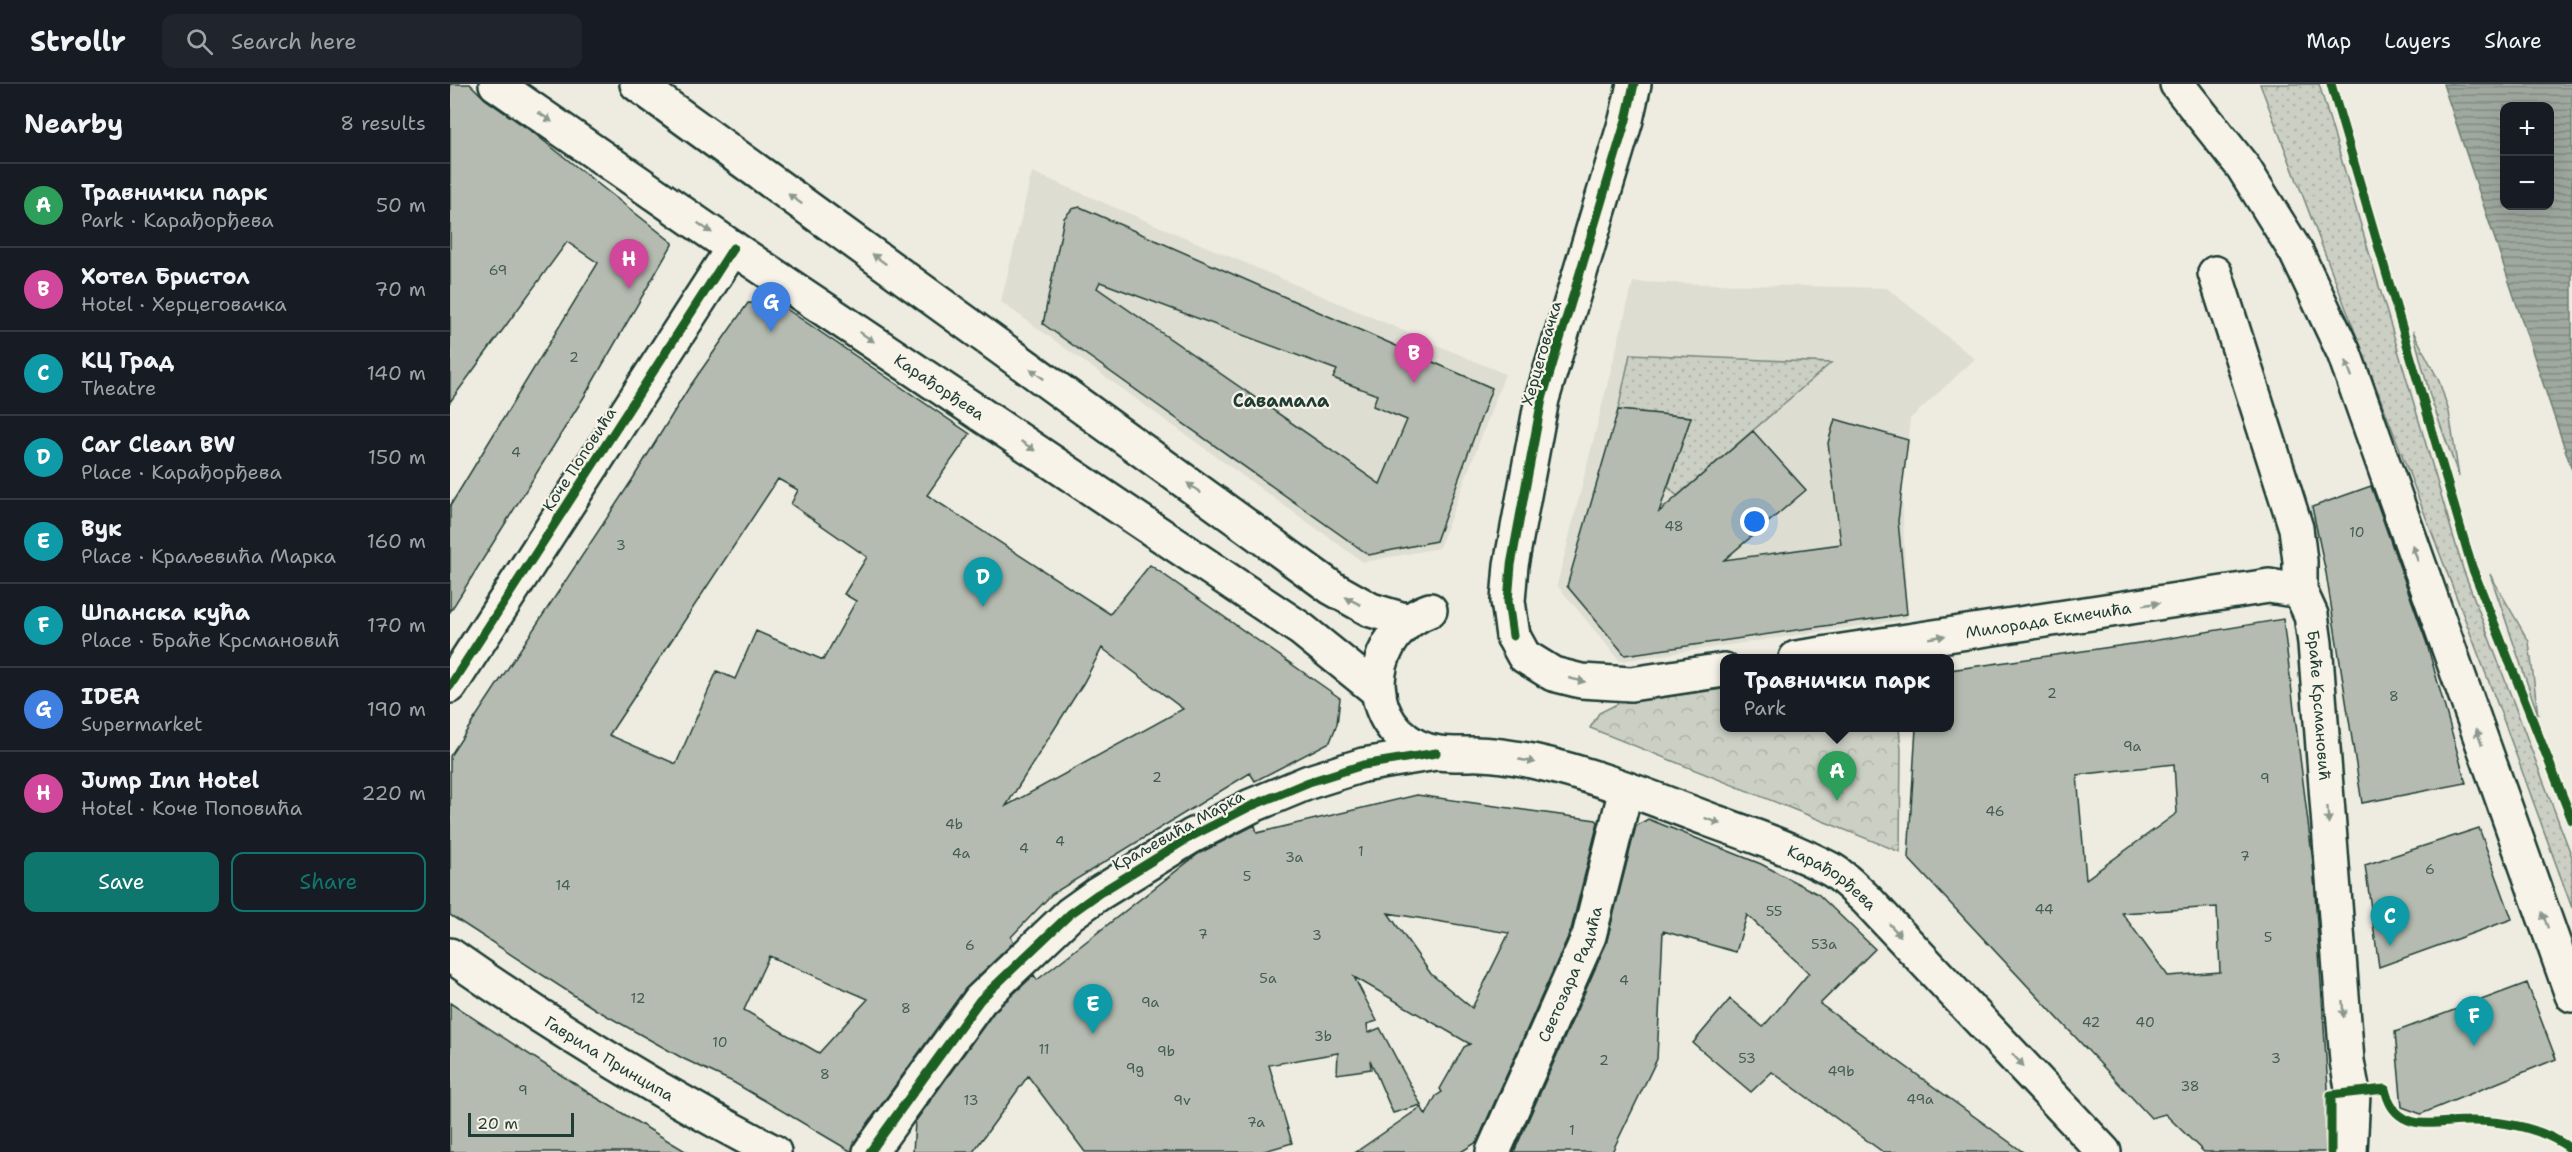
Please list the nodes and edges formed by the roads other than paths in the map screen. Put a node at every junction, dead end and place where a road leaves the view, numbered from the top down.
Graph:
1 (496, 84) edge
2 (637, 84) edge
3 (1634, 84) edge
4 (2177, 84) edge
5 (734, 248) junction
6 (2215, 273) dead end
7 (2300, 591) junction
8 (1822, 654) edge
9 (1720, 670) edge
10 (450, 686) edge
11 (1379, 692) junction
12 (1436, 753) junction
13 (1469, 753) joint
14 (1626, 789) junction
15 (450, 955) edge
16 (2572, 995) edge
17 (774, 1152) edge
18 (870, 1152) edge
19 (1493, 1152) edge
20 (2104, 1152) edge
21 (2350, 1152) edge

1 -> 5 main road, Карађорђева
11 -> 2 main road
3 -> 9 main road, Херцеговачка
16 -> 4 main road
5 - 10 main road, Коче Поповића
5 -> 11 main road, Карађорђева
6 - 7 main road, Браће Крсмановић
8 -> 7 main road, Милорада Екмечића
7 -> 21 main road, Браће Крсмановић
11 - 12 main road
12 - 13 main road, Краљевића Марка
12 - 18 main road, Краљевића Марка
13 -> 14 main road, Карађорђева
14 - 19 main road, Светозара Радића
14 -> 20 main road, Карађорђева
15 - 17 main road, Гаврила Принципа

